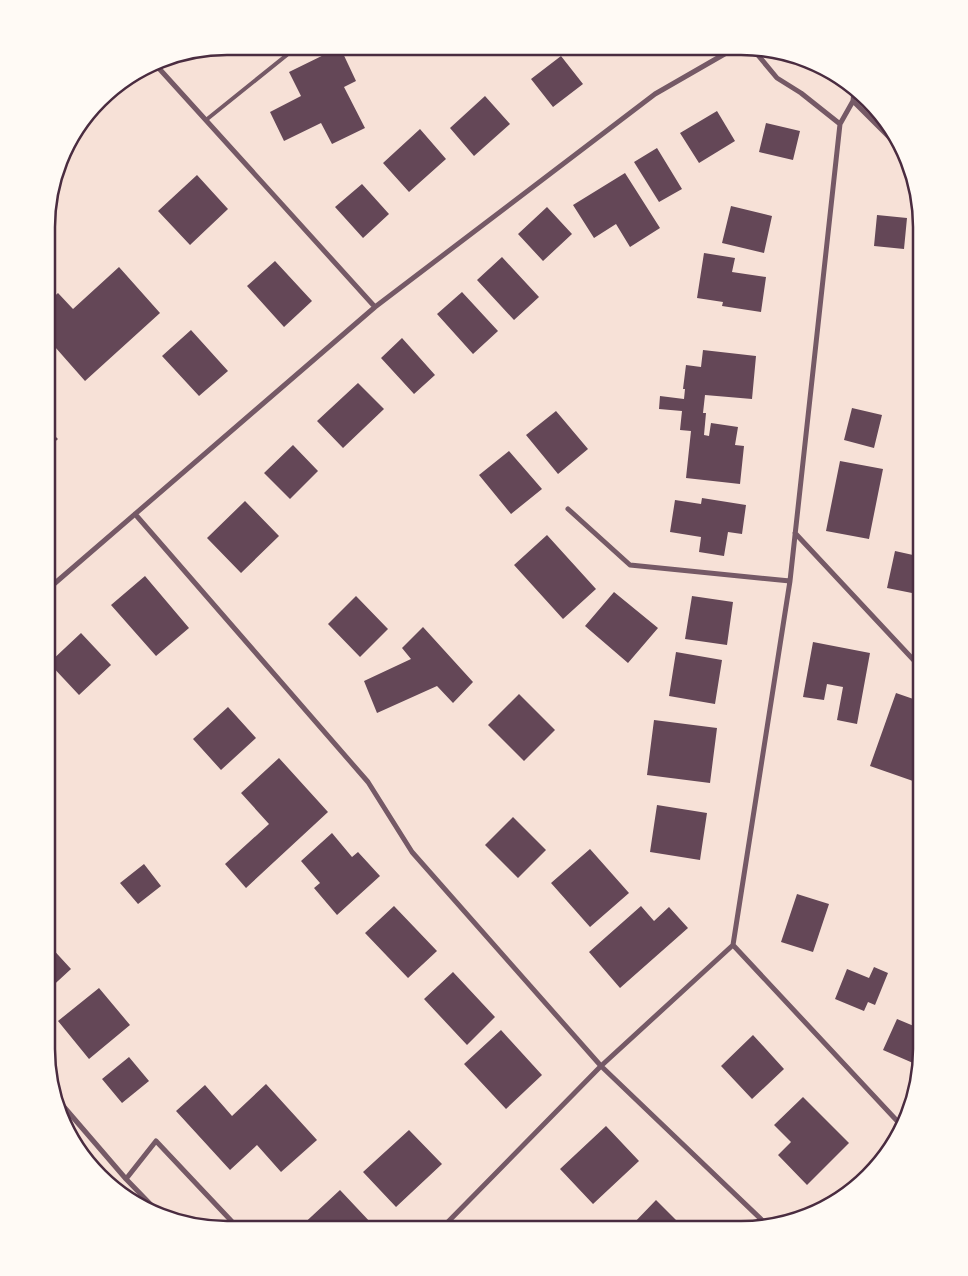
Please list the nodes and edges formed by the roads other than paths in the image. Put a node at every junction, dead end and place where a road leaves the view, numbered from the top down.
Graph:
1 (287, 55) edge
2 (723, 55) edge
3 (758, 56) edge
4 (160, 69) edge
5 (854, 97) edge
6 (854, 101) junction
7 (206, 120) junction
8 (840, 124) junction
9 (885, 132) edge
10 (375, 307) junction
11 (568, 509) dead end
12 (135, 514) junction
13 (795, 533) junction
14 (790, 582) junction
15 (55, 583) edge
16 (913, 659) edge
17 (733, 945) junction
18 (601, 1066) junction
19 (66, 1109) edge
20 (897, 1121) edge
21 (126, 1178) junction
22 (148, 1201) edge
23 (762, 1220) edge
24 (231, 1221) edge
25 (449, 1221) edge

1 - 7 lane
2 - 10 street
3 - 8 street
4 - 7 street
5 - 6 street
6 - 8 street
6 - 9 street
7 - 10 street
8 - 13 street
10 - 12 street
11 - 14 street
12 - 15 street
12 - 18 street
13 - 14 street
13 - 16 street
14 - 17 street
17 - 18 street
17 - 20 street
18 - 23 street
18 - 25 street
19 - 21 street
21 - 22 street
21 - 24 street

